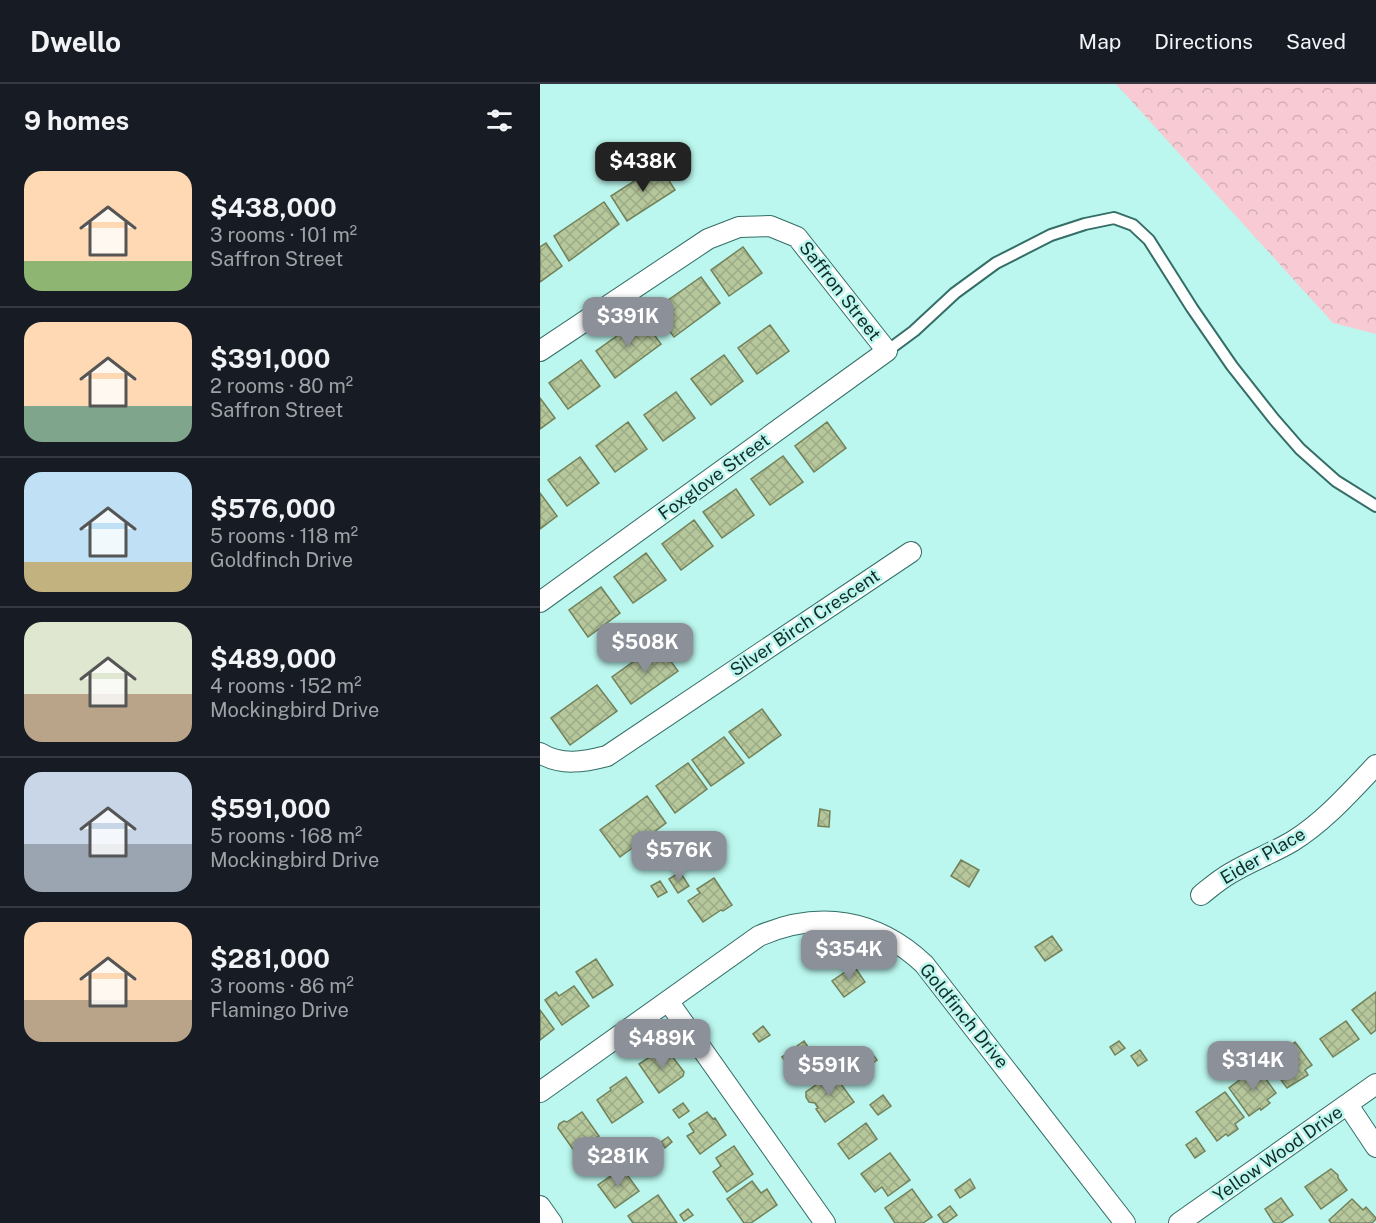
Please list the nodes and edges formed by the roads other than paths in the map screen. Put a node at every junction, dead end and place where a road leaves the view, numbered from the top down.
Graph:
1 (540, 351) edge
2 (887, 351) junction
3 (1376, 506) edge
4 (911, 552) dead end
5 (540, 602) edge
6 (540, 753) edge
7 (1376, 765) edge
8 (1201, 895) dead end
9 (668, 1001) junction
10 (1376, 1084) edge
11 (540, 1092) edge
12 (1348, 1105) junction
13 (1376, 1147) edge
14 (540, 1206) edge
15 (552, 1223) edge
16 (825, 1223) edge
17 (1125, 1223) edge
18 (1179, 1223) edge

1 - 2 street, Saffron Street
2 - 3 lane
2 - 5 street, Foxglove Street
4 - 6 street, Silver Birch Crescent
7 - 8 street, Eider Place
9 - 11 street, Goldfinch Drive
9 - 16 street
9 - 17 street, Goldfinch Drive
10 - 12 street, Yellow Wood Drive
12 - 13 street
12 - 18 street, Yellow Wood Drive
14 - 15 street

